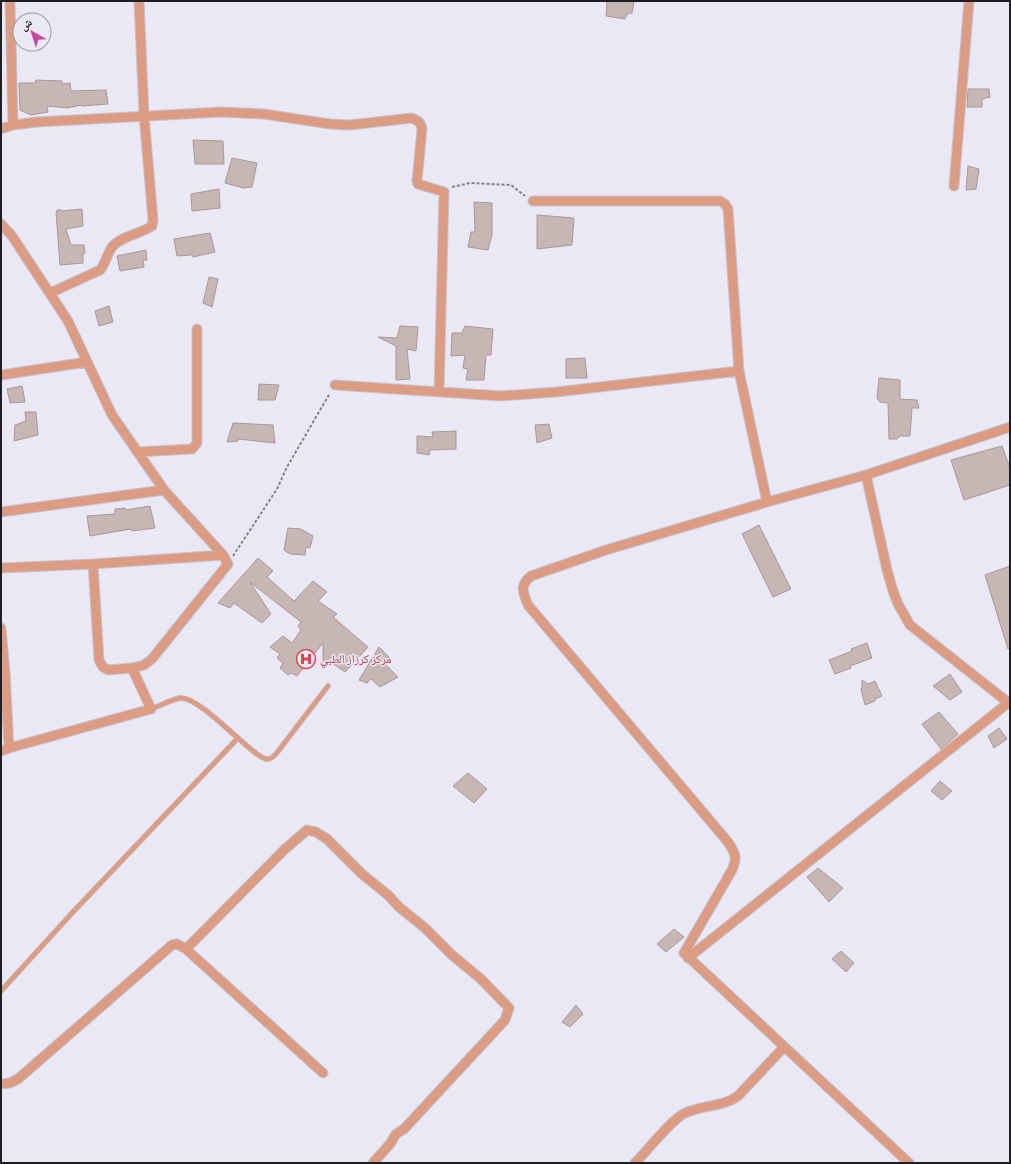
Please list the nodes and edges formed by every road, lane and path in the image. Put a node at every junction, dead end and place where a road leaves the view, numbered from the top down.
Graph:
1 (10, 1) edge
2 (139, 1) edge
3 (969, 1) edge
4 (144, 115) junction
5 (13, 125) junction
6 (1, 129) edge
7 (954, 186) dead end
8 (444, 192) junction
9 (533, 201) joint
10 (1, 224) edge
11 (50, 293) junction
12 (197, 329) dead end
13 (87, 362) junction
14 (739, 371) junction
15 (1, 375) edge
16 (335, 385) joint
17 (439, 392) junction
18 (1010, 427) edge
19 (137, 452) junction
20 (866, 475) junction
21 (164, 490) junction
22 (767, 502) junction
23 (1, 512) edge
24 (223, 555) junction
25 (93, 564) junction
26 (228, 564) junction
27 (1, 568) edge
28 (1, 628) edge
29 (132, 668) junction
30 (328, 686) dead end
31 (1009, 704) edge
32 (151, 709) junction
33 (238, 738) junction
34 (5, 750) edge
35 (186, 949) junction
36 (688, 958) junction
37 (1, 990) edge
38 (784, 1047) junction
39 (323, 1073) dead end
40 (1, 1084) edge
41 (373, 1163) edge
42 (635, 1163) edge
43 (909, 1163) edge

1 - 5 street
2 - 4 street
3 - 7 street
4 - 5 street
4 - 8 street
4 - 11 street
5 - 6 street
8 - 9 path
8 - 17 street
9 - 14 street
10 - 11 street
11 - 13 street
12 - 19 street
13 - 15 street
13 - 19 street
14 - 17 street
14 - 22 street
16 - 17 street
16 - 26 path
18 - 20 street
19 - 21 street
20 - 22 street
20 - 31 street
21 - 23 street
21 - 24 street
22 - 36 street
24 - 25 street
24 - 26 street
25 - 27 street
25 - 29 street
26 - 29 street
28 - 34 street
29 - 32 street
30 - 33 lane
31 - 36 street
32 - 33 lane
32 - 34 street
33 - 37 lane
35 - 39 street
35 - 40 street
35 - 41 street
36 - 38 street
38 - 42 street
38 - 43 street

